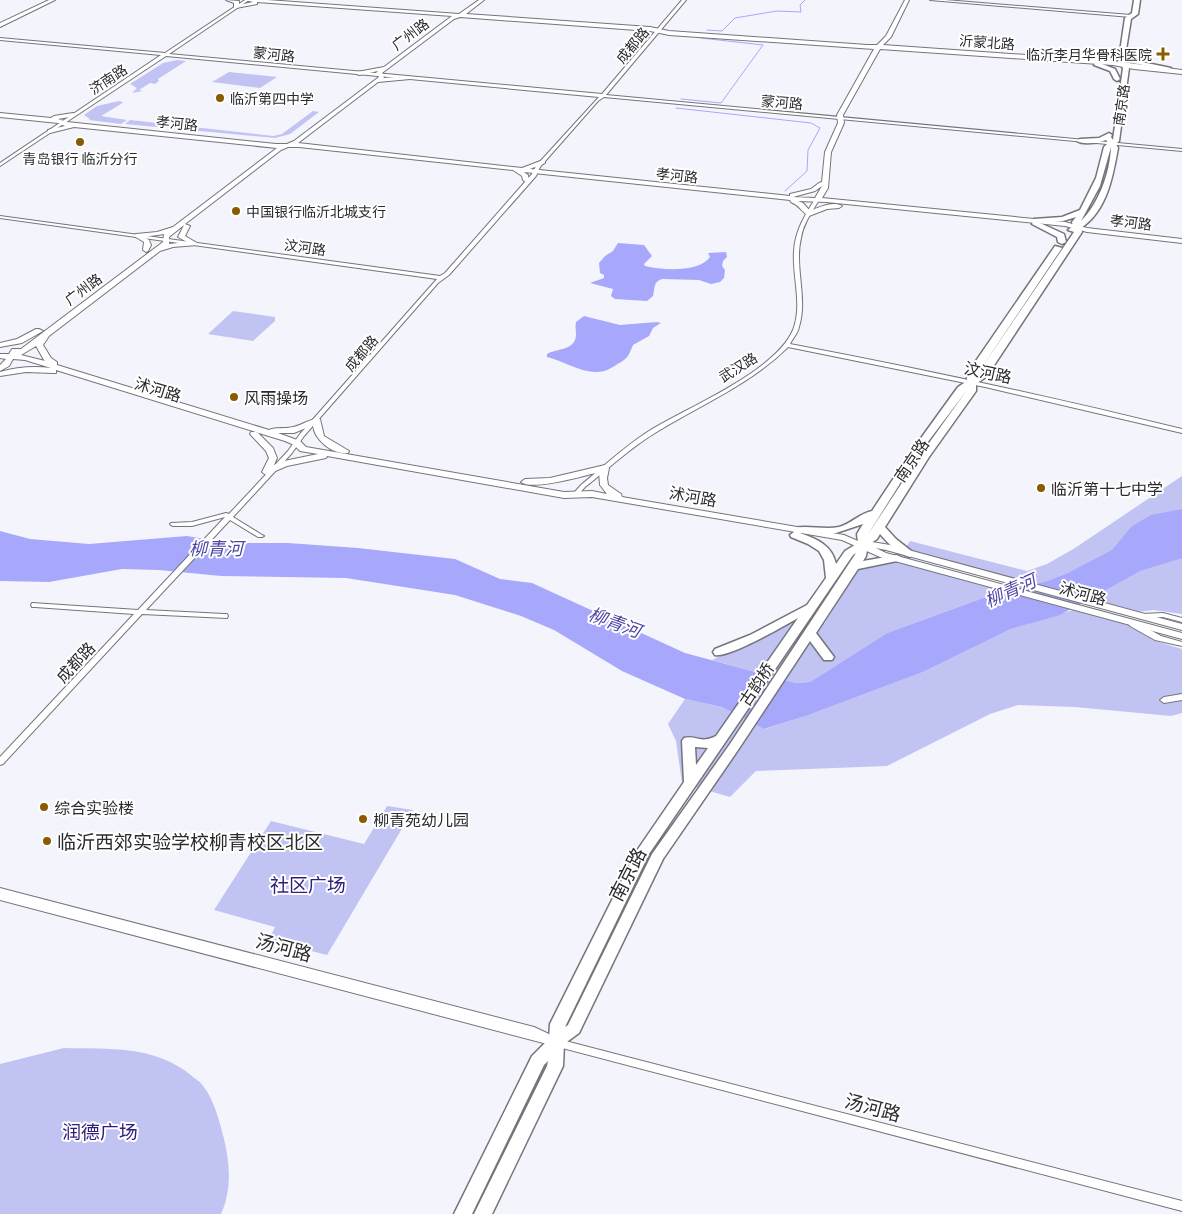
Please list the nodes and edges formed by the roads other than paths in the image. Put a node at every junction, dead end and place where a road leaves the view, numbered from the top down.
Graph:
1 (51, 0) edge
2 (228, 0) edge
3 (238, 0) edge
4 (247, 0) edge
5 (254, 0) edge
6 (266, 0) edge
7 (686, 0) edge
8 (903, 0) edge
9 (907, 0) edge
10 (932, 0) edge
11 (1130, 0) edge
12 (1137, 0) edge
13 (276, 2) junction
14 (476, 2) edge
15 (237, 7) junction
16 (434, 12) junction
17 (416, 13) junction
18 (459, 16) junction
19 (1131, 16) junction
20 (502, 18) junction
21 (484, 19) junction
22 (0, 24) edge
23 (441, 28) junction
24 (660, 30) junction
25 (0, 38) edge
26 (839, 45) junction
27 (880, 47) junction
28 (1125, 53) junction
29 (166, 54) junction
30 (871, 59) junction
31 (1092, 63) junction
32 (1122, 65) junction
33 (390, 68) junction
34 (1168, 68) junction
35 (1160, 70) junction
36 (1182, 71) edge
37 (358, 73) junction
38 (380, 75) junction
39 (408, 78) junction
40 (1121, 80) junction
41 (368, 82) junction
42 (376, 82) junction
43 (602, 97) junction
44 (1114, 98) dead end
45 (73, 115) junction
46 (0, 116) edge
47 (840, 119) junction
48 (43, 120) junction
49 (63, 122) junction
50 (80, 124) junction
51 (1110, 126) dead end
52 (50, 131) junction
53 (300, 133) junction
54 (308, 134) junction
55 (1109, 134) junction
56 (1080, 141) junction
57 (257, 142) junction
58 (1111, 143) junction
59 (288, 146) junction
60 (326, 150) junction
61 (1182, 150) edge
62 (1106, 151) junction
63 (271, 159) junction
64 (543, 163) junction
65 (0, 164) edge
66 (517, 169) junction
67 (536, 171) junction
68 (556, 173) junction
69 (528, 179) junction
70 (823, 186) junction
71 (780, 196) junction
72 (816, 200) junction
73 (852, 204) junction
74 (1084, 211) junction
75 (809, 214) junction
76 (0, 216) edge
77 (1035, 223) junction
78 (183, 226) junction
79 (1078, 228) junction
80 (138, 235) junction
81 (1182, 238) edge
82 (165, 239) junction
83 (1062, 242) junction
84 (1182, 242) edge
85 (195, 244) junction
86 (146, 250) junction
87 (156, 250) junction
88 (441, 278) junction
89 (39, 331) junction
90 (48, 332) junction
91 (0, 345) edge
92 (787, 345) junction
93 (0, 352) edge
94 (0, 356) edge
95 (12, 356) junction
96 (0, 362) edge
97 (62, 368) junction
98 (0, 369) edge
99 (53, 371) junction
100 (0, 374) edge
101 (971, 382) junction
102 (316, 421) junction
103 (1182, 431) edge
104 (257, 432) junction
105 (297, 443) junction
106 (342, 453) junction
107 (605, 468) junction
108 (270, 470) junction
109 (525, 482) junction
110 (576, 494) junction
111 (627, 500) junction
112 (880, 506) junction
113 (228, 516) junction
114 (174, 524) dead end
115 (879, 527) junction
116 (796, 533) junction
117 (260, 536) dead end
118 (863, 544) junction
119 (910, 554) junction
120 (897, 558) junction
121 (855, 566) junction
122 (979, 577) junction
123 (832, 579) junction
124 (815, 604) junction
125 (35, 605) dead end
126 (139, 612) junction
127 (224, 616) dead end
128 (1142, 616) junction
129 (1182, 620) edge
130 (1129, 621) junction
131 (1182, 627) edge
132 (768, 630) junction
133 (810, 633) junction
134 (1182, 636) edge
135 (788, 644) junction
136 (1182, 644) edge
137 (719, 652) dead end
138 (781, 654) joint
139 (828, 657) dead end
140 (793, 658) joint
141 (1182, 697) edge
142 (1164, 700) dead end
143 (739, 727) junction
144 (724, 737) junction
145 (0, 756) edge
146 (0, 762) edge
147 (691, 784) junction
148 (0, 891) edge
149 (0, 897) edge
150 (556, 1042) junction
151 (1182, 1206) edge
152 (463, 1214) edge
153 (483, 1214) edge

1 - 22 main road
2 - 15 main road
3 - 4 main road, 沂蒙北路
4 - 13 main road, 沂蒙北路
4 - 15 street, 济南路
5 - 13 main road, 沂蒙北路
6 - 13 main road
7 - 24 street, 成都路
8 - 27 main road
9 - 27 main road
10 - 19 street
11 - 19 highway, 南京路
12 - 19 highway, 南京路
13 - 15 main road
13 - 16 main road, 沂蒙北路
13 - 17 main road, 沂蒙北路
14 - 16 main road
14 - 18 main road, 广州路
14 - 20 main road
15 - 29 street, 济南路
16 - 18 main road, 沂蒙北路
17 - 18 main road, 沂蒙北路
17 - 23 main road
18 - 20 main road, 沂蒙北路
18 - 21 main road, 沂蒙北路
18 - 23 main road, 广州路
19 - 28 highway, 南京路
20 - 24 main road, 沂蒙北路
21 - 23 main road
21 - 24 main road, 沂蒙北路
23 - 33 main road, 广州路
24 - 26 main road, 沂蒙北路
24 - 27 main road, 沂蒙北路
24 - 43 street, 成都路
25 - 29 street, 蒙河路
26 - 27 main road, 沂蒙北路
26 - 30 main road
27 - 30 main road
27 - 31 main road, 沂蒙北路
27 - 47 main road
28 - 31 highway
28 - 32 highway, 南京路
28 - 34 highway
29 - 37 street, 蒙河路
29 - 45 street, 济南路
30 - 47 main road
31 - 32 main road, 沂蒙北路
31 - 40 highway
32 - 34 main road, 沂蒙北路
32 - 35 main road, 沂蒙北路
32 - 40 highway, 南京路
33 - 37 main road
33 - 38 main road, 广州路
33 - 39 main road
34 - 36 main road, 沂蒙北路
35 - 36 main road, 沂蒙北路
35 - 40 highway
37 - 38 street, 蒙河路
37 - 41 main road
38 - 39 street, 蒙河路
38 - 41 main road, 广州路
38 - 42 main road, 广州路
39 - 42 main road
39 - 43 street, 蒙河路
40 - 44 highway, 南京路
40 - 58 highway, 南京路
41 - 53 main road, 广州路
42 - 54 main road, 广州路
43 - 47 street, 蒙河路
43 - 64 street, 成都路
45 - 48 main road
45 - 49 street, 济南路
45 - 50 main road
46 - 48 main road, 孝河路
47 - 56 street, 蒙河路
47 - 70 main road
48 - 49 main road, 孝河路
48 - 52 main road
49 - 50 main road, 孝河路
49 - 52 street, 济南路
50 - 52 main road
50 - 57 main road, 孝河路
51 - 55 highway, 南京路
52 - 65 street, 济南路
53 - 57 main road
53 - 59 main road, 广州路
54 - 59 main road, 广州路
54 - 60 main road
55 - 56 highway
55 - 58 highway, 南京路
56 - 58 street, 蒙河路
56 - 62 highway
57 - 59 main road, 孝河路
57 - 63 main road
58 - 61 street, 蒙河路
58 - 62 highway, 南京路
58 - 79 highway, 南京路
59 - 60 main road, 孝河路
59 - 63 main road, 广州路
60 - 63 main road
60 - 66 main road, 孝河路
62 - 74 highway, 南京路
63 - 78 main road, 广州路
64 - 66 main road
64 - 67 street, 成都路
64 - 68 main road
66 - 67 main road, 孝河路
66 - 69 main road
67 - 68 main road, 孝河路
67 - 69 street, 成都路
68 - 69 main road
68 - 71 main road, 孝河路
69 - 88 street, 成都路
70 - 71 main road
70 - 72 main road, 武汉路
70 - 73 main road
71 - 72 main road, 孝河路
71 - 75 main road
72 - 73 main road, 孝河路
72 - 75 street, 武汉路
73 - 75 main road
73 - 77 main road, 孝河路
74 - 77 highway
74 - 79 highway, 南京路
75 - 92 street, 武汉路
76 - 80 street, 汶河路
77 - 79 main road, 孝河路
77 - 83 highway
78 - 80 main road
78 - 82 main road, 广州路
78 - 85 main road
79 - 81 main road, 孝河路
79 - 83 highway, 南京路
79 - 84 main road, 孝河路
79 - 101 highway, 南京路
80 - 82 street, 汶河路
80 - 86 main road
82 - 85 street, 汶河路
82 - 86 main road, 广州路
82 - 87 main road, 广州路
83 - 101 highway, 南京路
85 - 87 main road
85 - 88 street, 汶河路
86 - 89 main road, 广州路
87 - 90 main road, 广州路
88 - 102 street, 成都路
89 - 91 main road
89 - 95 main road, 广州路
90 - 95 main road, 广州路
90 - 97 main road
92 - 101 street, 汶河路
92 - 107 street, 武汉路
93 - 95 main road, 沭河路
94 - 95 main road, 沭河路
95 - 96 main road, 广州路
95 - 97 main road, 沭河路
95 - 98 main road, 广州路
95 - 99 main road, 沭河路
97 - 104 main road, 沭河路
99 - 100 main road
99 - 104 main road, 沭河路
101 - 103 street, 汶河路
101 - 112 highway, 南京路
101 - 115 highway, 南京路
102 - 104 main road
102 - 105 street, 成都路
102 - 106 main road
104 - 105 main road, 沭河路
104 - 108 main road
105 - 106 main road, 沭河路
105 - 108 street, 成都路
106 - 108 main road
106 - 109 main road, 沭河路
106 - 110 main road, 沭河路
107 - 109 main road
107 - 110 street, 武汉路
107 - 111 main road
108 - 113 street, 成都路
109 - 110 main road, 沭河路
110 - 111 main road, 沭河路
110 - 116 main road, 沭河路
111 - 116 main road, 沭河路
112 - 116 highway
112 - 118 highway, 南京路
113 - 114 street
113 - 117 street
113 - 126 street, 成都路
115 - 118 highway, 南京路
115 - 119 highway
116 - 118 main road, 沭河路
116 - 123 highway
118 - 119 main road, 沭河路
118 - 120 main road, 沭河路
118 - 121 highway, 南京路
118 - 123 highway, 南京路
119 - 122 main road, 沭河路
120 - 121 highway
120 - 122 main road, 沭河路
121 - 133 highway, 南京路
122 - 128 main road
122 - 130 main road, 沭河路
123 - 124 highway, 南京路
124 - 132 highway
124 - 135 highway, 南京路
125 - 126 street
126 - 127 street
126 - 145 street, 成都路
126 - 146 street, 成都路
128 - 129 street
128 - 131 main road
130 - 134 main road, 沭河路
130 - 136 street
132 - 135 highway
132 - 137 highway
133 - 139 highway
133 - 140 highway, 南京路
135 - 138 highway, 南京路
138 - 143 highway, 古韵桥
140 - 143 highway, 古韵桥
141 - 142 street
143 - 144 highway, 南京路
143 - 150 highway, 南京路
144 - 147 highway, 南京路
144 - 147 highway
147 - 150 highway, 南京路
148 - 150 street, 汤河路
149 - 150 street, 汤河路
150 - 151 street, 汤河路
150 - 152 highway, 南京路
150 - 153 highway, 南京路

